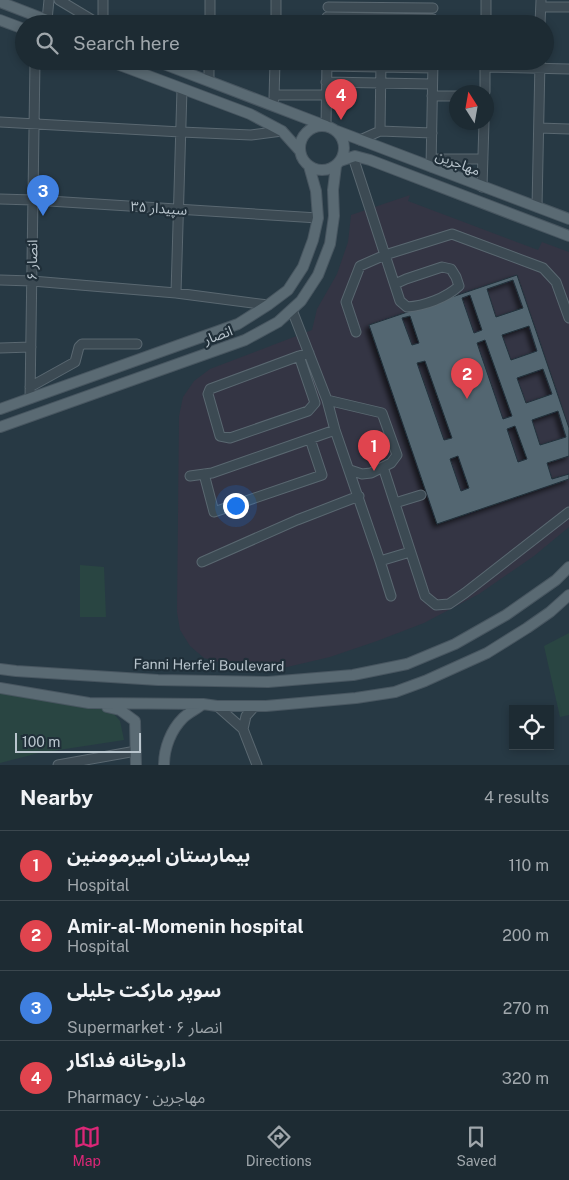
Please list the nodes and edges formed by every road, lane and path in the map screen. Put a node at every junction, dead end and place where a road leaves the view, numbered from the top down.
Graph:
1 (49, 0) edge
2 (59, 0) edge
3 (103, 0) edge
4 (210, 0) edge
5 (276, 0) edge
6 (486, 0) edge
7 (0, 2) edge
8 (328, 3) edge
9 (541, 3) edge
10 (381, 4) edge
11 (434, 4) edge
12 (569, 7) edge
13 (34, 15) edge
14 (48, 15) edge
15 (85, 15) edge
16 (102, 15) edge
17 (210, 15) edge
18 (276, 15) edge
19 (486, 15) edge
20 (0, 20) edge
21 (15, 25) edge
22 (554, 67) edge
23 (34, 70) edge
24 (132, 70) edge
25 (179, 70) edge
26 (209, 70) edge
27 (275, 70) edge
28 (327, 70) edge
29 (380, 70) edge
30 (433, 70) edge
31 (485, 70) edge
32 (540, 70) edge
33 (569, 70) edge
34 (209, 82) junction
35 (326, 82) junction
36 (380, 83) junction
37 (432, 84) junction
38 (484, 85) edge
39 (182, 89) junction
40 (274, 95) junction
41 (326, 95) junction
42 (432, 96) junction
43 (449, 96) edge
44 (274, 107) junction
45 (0, 122) edge
46 (34, 124) junction
47 (326, 126) junction
48 (539, 128) junction
49 (569, 129) edge
50 (484, 130) edge
51 (282, 131) junction
52 (380, 131) junction
53 (181, 132) junction
54 (337, 132) junction
55 (432, 133) junction
56 (360, 140) junction
57 (300, 151) junction
58 (353, 157) junction
59 (483, 159) junction
60 (431, 163) junction
61 (338, 164) junction
62 (308, 166) junction
63 (482, 187) junction
64 (0, 199) edge
65 (33, 200) junction
66 (537, 207) junction
67 (178, 210) junction
68 (318, 218) junction
69 (569, 219) edge
70 (530, 221) junction
71 (569, 236) edge
72 (385, 255) junction
73 (0, 280) edge
74 (32, 282) junction
75 (395, 284) junction
76 (564, 291) edge
77 (176, 292) junction
78 (268, 305) junction
79 (292, 310) junction
80 (569, 318) edge
81 (356, 332) dead end
82 (137, 344) dead end
83 (31, 347) junction
84 (0, 348) edge
85 (169, 348) junction
86 (309, 353) junction
87 (299, 356) junction
88 (175, 364) junction
89 (30, 387) junction
90 (30, 398) junction
91 (327, 400) junction
92 (0, 409) edge
93 (31, 416) junction
94 (0, 427) edge
95 (335, 430) junction
96 (310, 439) junction
97 (383, 467) junction
98 (350, 470) junction
99 (204, 474) junction
100 (190, 476) dead end
101 (421, 495) dead end
102 (359, 496) junction
103 (395, 503) junction
104 (569, 512) edge
105 (410, 552) junction
106 (380, 561) junction
107 (202, 562) dead end
108 (569, 567) edge
109 (569, 595) edge
110 (390, 596) dead end
111 (0, 669) edge
112 (0, 688) edge
113 (89, 703) junction
114 (203, 704) junction
115 (216, 706) junction
116 (266, 706) junction
117 (244, 729) junction
118 (136, 751) junction
119 (58, 765) edge
120 (136, 765) edge
121 (164, 765) edge
122 (257, 765) edge

1 - 14 street
2 - 15 street
3 - 16 street
4 - 17 street
5 - 18 street
6 - 19 street
7 - 13 main road
8 - 10 street
9 - 12 street
10 - 11 street
20 - 21 main road
22 - 33 street
23 - 46 street, انصار ۶
24 - 39 main road
25 - 34 main road
26 - 34 street
27 - 40 street
28 - 35 street
29 - 36 street
30 - 37 street
31 - 38 street
32 - 48 street
34 - 44 main road
35 - 36 street
35 - 41 street
36 - 37 street
36 - 52 street
37 - 42 street
39 - 51 main road
39 - 53 street
40 - 41 street
40 - 44 street
41 - 47 street
42 - 43 street
42 - 55 street
44 - 47 main road
45 - 46 street
46 - 53 street
46 - 65 street, انصار ۶
47 - 54 main road
47 - 57 main road
48 - 49 street
48 - 66 street
50 - 59 street
51 - 53 street
51 - 57 main road
52 - 55 street
52 - 56 street
53 - 67 street
54 - 56 main road, مهاجرین
54 - 61 main road
55 - 60 street
56 - 60 main road, مهاجرین
57 - 62 main road
58 - 61 main road
58 - 70 main road, مهاجرین
58 - 72 street
59 - 60 street
59 - 63 street
60 - 63 main road, مهاجرین
61 - 62 main road
61 - 79 main road, انصار
62 - 68 main road, انصار
63 - 66 main road, مهاجرین
64 - 65 street, سپیدار ۳۵
65 - 67 street, سپیدار ۳۵
65 - 74 street, انصار ۶
66 - 69 main road, مهاجرین
66 - 70 main road
67 - 68 street, سپیدار ۳۵
67 - 77 street
68 - 78 main road, انصار
70 - 71 main road, مهاجرین
72 - 75 street
72 - 76 street
72 - 81 street
73 - 74 street
74 - 77 street
74 - 83 street, انصار ۶
75 - 75 street
76 - 80 street
77 - 78 street
78 - 85 main road, انصار
79 - 86 street
79 - 88 main road, انصار
82 - 89 street
83 - 84 street
83 - 89 street, انصار ۶
85 - 88 main road
85 - 90 main road, انصار
86 - 87 street
86 - 91 street
87 - 87 street
88 - 93 main road, انصار
89 - 90 street, انصار ۶
90 - 92 main road, انصار
90 - 93 main road
91 - 95 street
91 - 97 street
93 - 94 main road, انصار
95 - 96 street
95 - 98 street
96 - 99 street
96 - 99 street
97 - 98 street
97 - 103 street
98 - 102 street
99 - 100 street
101 - 103 street
102 - 106 street
102 - 107 street
103 - 105 street
104 - 105 street
105 - 106 street
106 - 110 street
108 - 111 main road, Fanni Herfe'i Boulevard
109 - 116 main road
112 - 113 main road
113 - 114 main road
113 - 118 main road
114 - 115 main road
114 - 121 main road
115 - 116 main road
115 - 117 street
116 - 117 street
117 - 122 street
118 - 119 street
118 - 120 main road

